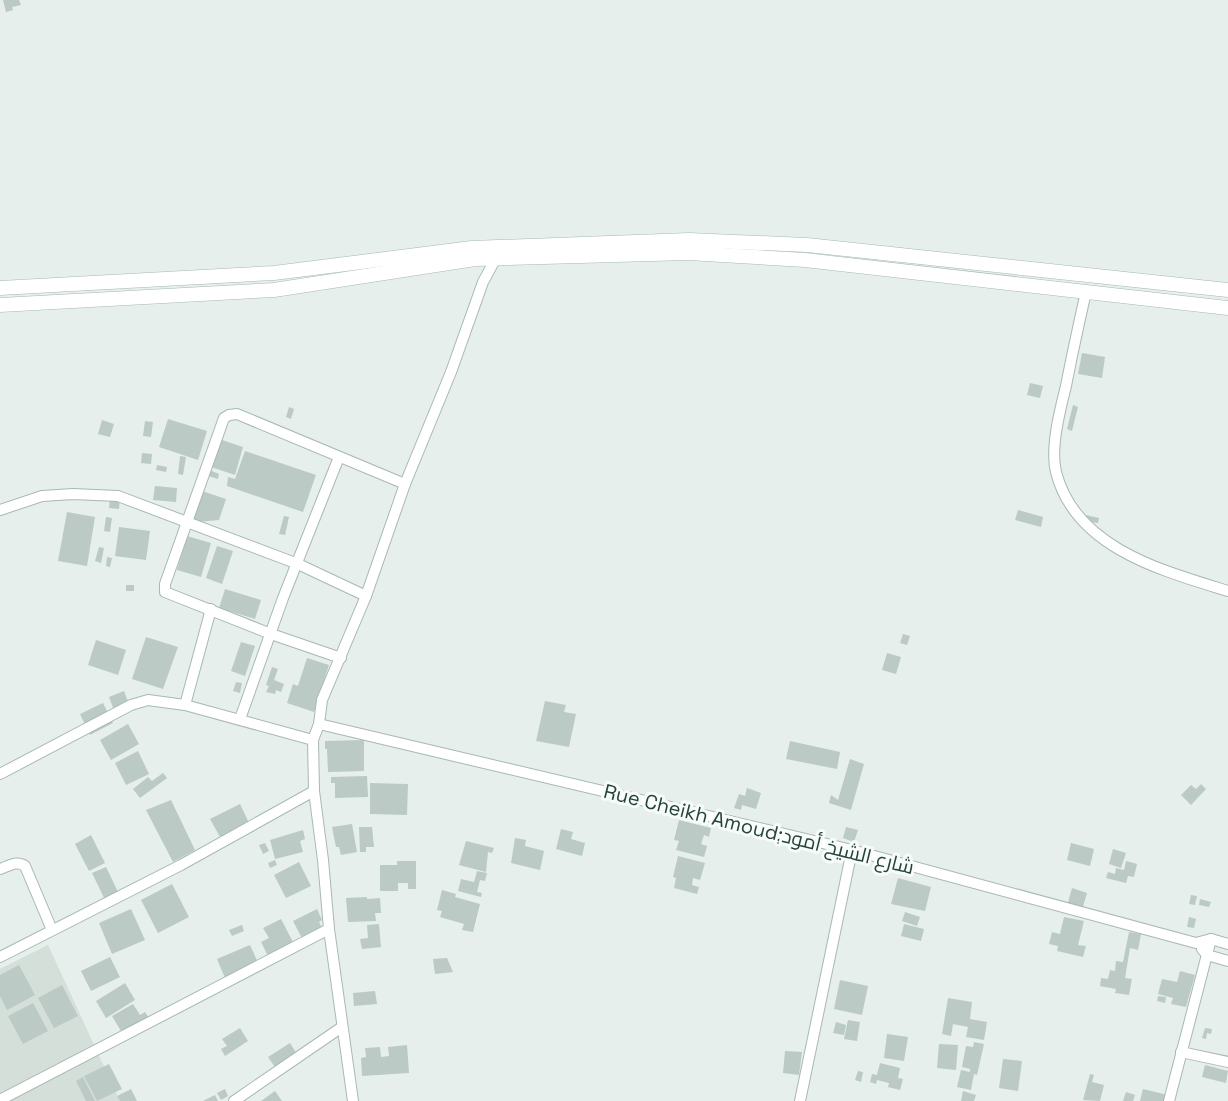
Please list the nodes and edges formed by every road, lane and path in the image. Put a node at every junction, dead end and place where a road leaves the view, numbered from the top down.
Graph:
1 (496, 258) junction
2 (476, 259) junction
3 (483, 282) junction
4 (0, 288) edge
5 (1228, 290) edge
6 (1086, 292) junction
7 (0, 305) edge
8 (1228, 308) edge
9 (339, 457) junction
10 (405, 484) junction
11 (0, 510) edge
12 (188, 523) junction
13 (298, 564) junction
14 (1228, 591) edge
15 (366, 596) junction
16 (211, 609) junction
17 (271, 634) junction
18 (340, 658) junction
19 (185, 705) junction
20 (240, 719) junction
21 (319, 724) junction
22 (313, 740) junction
23 (0, 774) edge
24 (314, 791) junction
25 (852, 850) junction
26 (0, 869) edge
27 (329, 929) junction
28 (52, 930) junction
29 (1211, 939) junction
30 (1196, 943) junction
31 (1228, 944) edge
32 (1207, 955) junction
33 (0, 957) edge
34 (1228, 961) edge
35 (342, 1027) junction
36 (1181, 1052) junction
37 (1228, 1062) edge
38 (240, 1099) edge
39 (0, 1100) edge
40 (353, 1101) edge
41 (800, 1101) edge
42 (1169, 1101) edge

1 - 2 street
1 - 3 street
1 - 6 street
2 - 3 street
2 - 7 street
3 - 10 street
4 - 5 street
6 - 8 street
6 - 14 street
9 - 10 street
9 - 12 street
9 - 13 street
10 - 15 street
11 - 12 street
12 - 13 street
12 - 16 street
13 - 15 street
13 - 17 street
15 - 18 street
16 - 17 street
16 - 19 street
17 - 18 street
17 - 20 street
18 - 21 street
19 - 20 street
19 - 23 street
20 - 22 street
21 - 22 street
21 - 25 street, Rue Cheikh Amoud;شارع الشيخ أمود
22 - 24 street
24 - 27 street
24 - 28 street
25 - 30 street, Rue Cheikh Amoud;شارع الشيخ أمود
25 - 41 street
26 - 28 street
27 - 35 street
27 - 39 street
28 - 33 street
29 - 30 street
29 - 31 street
29 - 32 street
30 - 32 street
32 - 34 street
32 - 36 street
35 - 38 street
35 - 40 street
36 - 37 street
36 - 42 street

